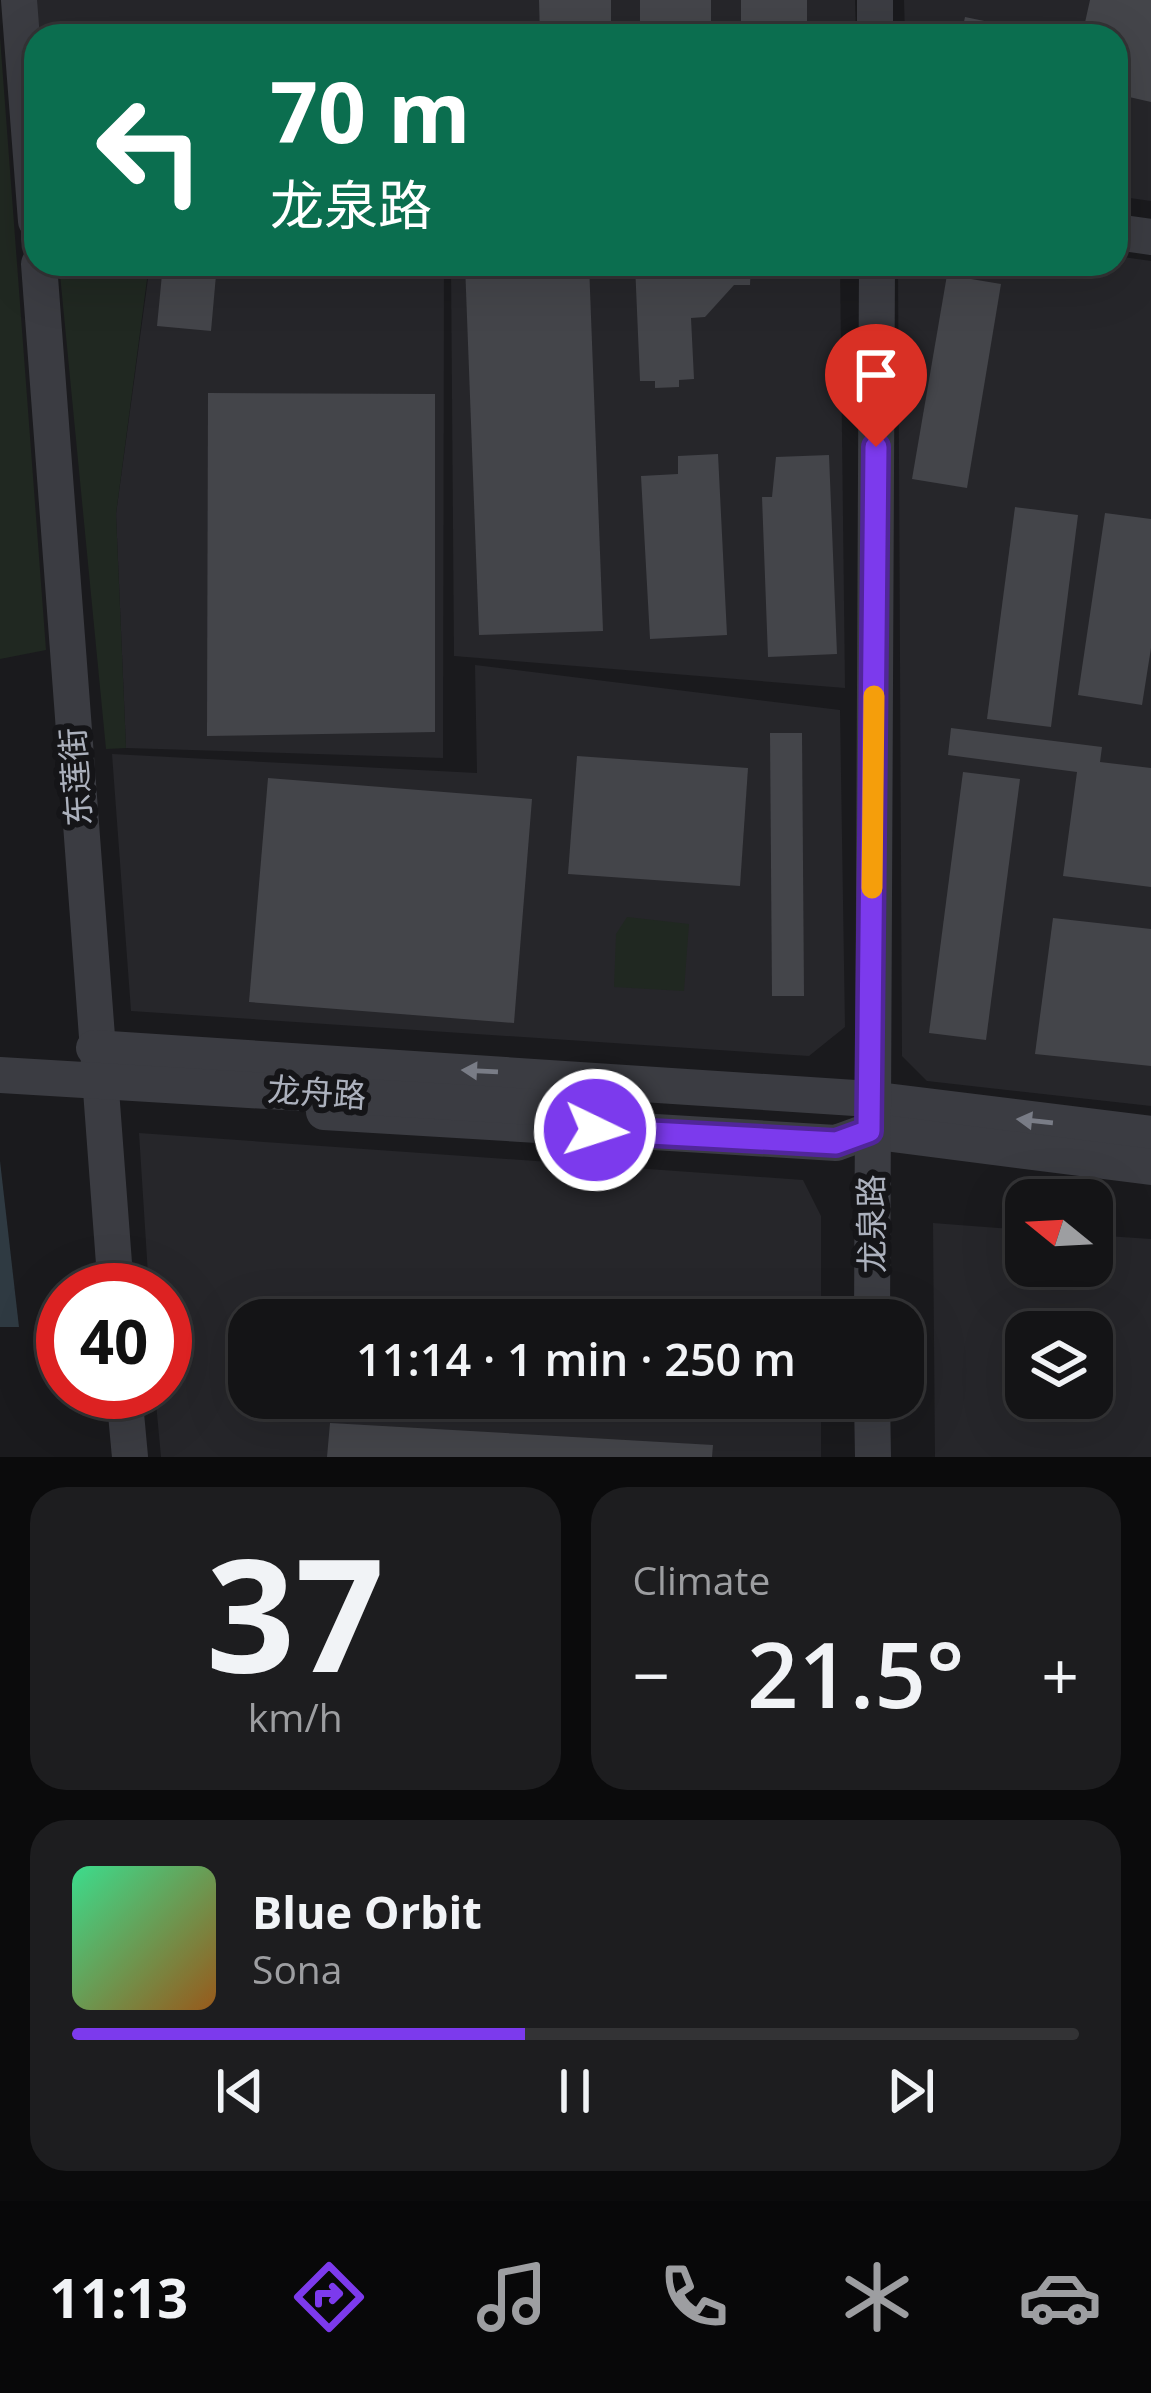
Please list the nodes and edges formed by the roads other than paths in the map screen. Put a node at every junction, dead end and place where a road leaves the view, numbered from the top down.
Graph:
1 (20, 0) edge
2 (24, 31) edge
3 (40, 276) edge
4 (878, 276) edge
5 (94, 1048) junction
6 (0, 1076) edge
7 (99, 1098) junction
8 (647, 1101) junction
9 (870, 1115) junction
10 (1151, 1134) edge
11 (680, 1136) junction
12 (1151, 1166) edge
13 (114, 1263) edge
14 (872, 1299) edge
15 (126, 1419) edge
16 (872, 1419) edge
17 (130, 1457) edge
18 (873, 1457) edge

1 - 2 street
3 - 5 street, 东莲街
4 - 9 street, 龙泉路
5 - 7 street, 东莲街
8 -> 5 street, 龙舟路
6 - 8 street, 龙舟路, bridge
7 - 11 street, 龙舟路
7 - 13 street, 东莲街
8 - 9 street, 龙舟路
8 - 11 street, 龙舟路
10 -> 9 street, 龙舟路
9 - 11 street, 龙舟路
9 - 12 street, 龙舟路
9 - 14 street, 龙泉路
15 - 17 street
16 - 18 street

